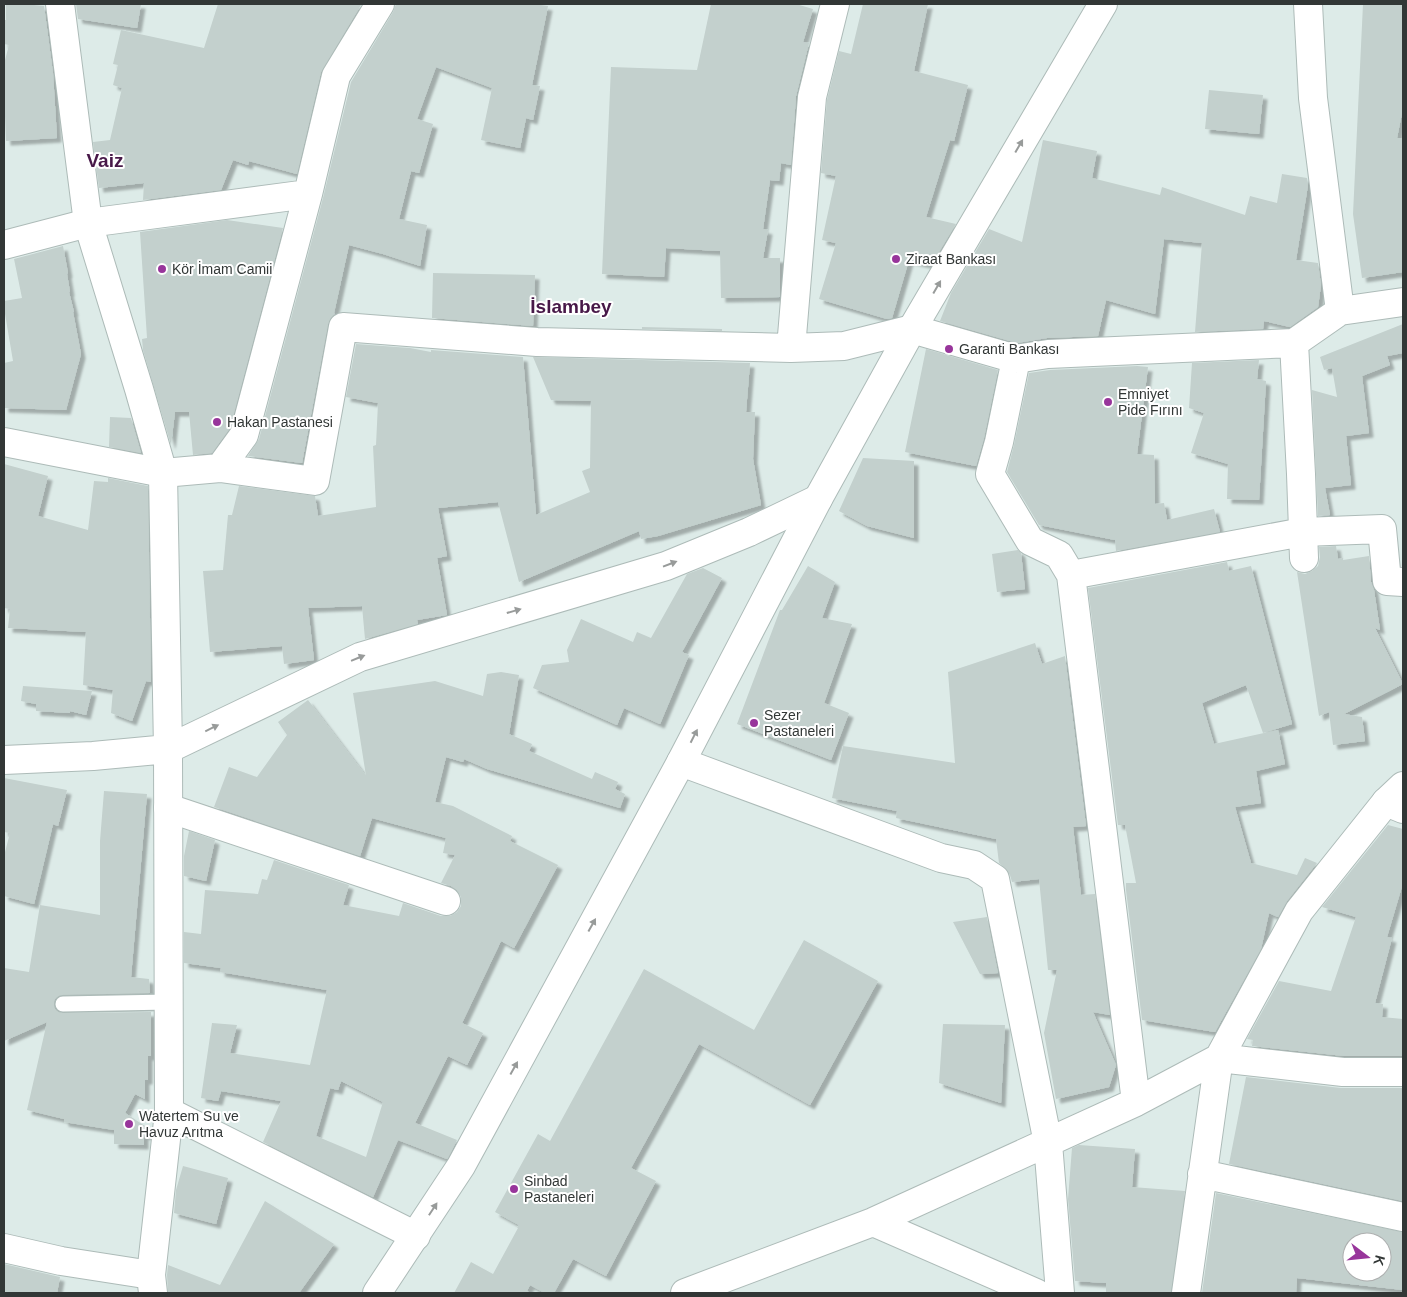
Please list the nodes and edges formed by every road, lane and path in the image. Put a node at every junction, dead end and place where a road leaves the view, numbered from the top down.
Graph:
1 (60, 4) edge
2 (380, 4) edge
3 (835, 4) edge
4 (1102, 4) edge
5 (1308, 4) edge
6 (308, 194) junction
7 (88, 223) junction
8 (4, 245) edge
9 (1403, 302) edge
10 (1340, 311) junction
11 (912, 329) junction
12 (1294, 343) junction
13 (791, 348) junction
14 (1016, 359) junction
15 (4, 442) edge
16 (220, 468) junction
17 (163, 473) junction
18 (818, 499) junction
19 (1304, 545) junction
20 (1071, 575) junction
21 (1403, 582) edge
22 (168, 749) junction
23 (4, 760) edge
24 (681, 762) junction
25 (1397, 799) edge
26 (168, 808) junction
27 (446, 901) dead end
28 (169, 1002) junction
29 (63, 1004) dead end
30 (1219, 1058) junction
31 (1403, 1072) edge
32 (1136, 1102) junction
33 (169, 1112) junction
34 (1048, 1143) junction
35 (1202, 1174) junction
36 (1403, 1217) edge
37 (873, 1222) junction
38 (416, 1236) junction
39 (4, 1248) edge
40 (152, 1284) edge
41 (378, 1293) edge
42 (685, 1293) edge
43 (1036, 1293) edge
44 (1060, 1293) edge
45 (1186, 1293) edge

1 - 7 street
2 - 6 street
3 - 13 street
11 -> 4 street
5 - 10 street
6 - 7 street
6 - 16 street
7 - 8 street
7 - 17 street
9 - 10 street
10 - 12 street
11 - 13 street
11 - 14 street
11 - 18 street
12 - 14 street
12 - 19 street
13 - 16 street
14 - 20 street
15 - 17 street
16 - 17 street
17 - 22 street
22 -> 18 street
24 -> 18 street
19 - 20 street
19 - 21 street
20 - 32 street
22 - 23 street
22 - 26 street
24 - 34 street
38 -> 24 street
25 - 30 street
26 - 27 street
26 - 28 street
28 - 29 lane
28 - 33 street
30 - 31 street
30 - 32 street
30 - 35 street
32 - 34 street
33 - 38 street
33 - 40 street
34 - 37 street
34 - 44 street
35 - 36 street
35 - 45 street
37 - 42 street
37 - 43 street
38 - 41 street
39 - 40 street

